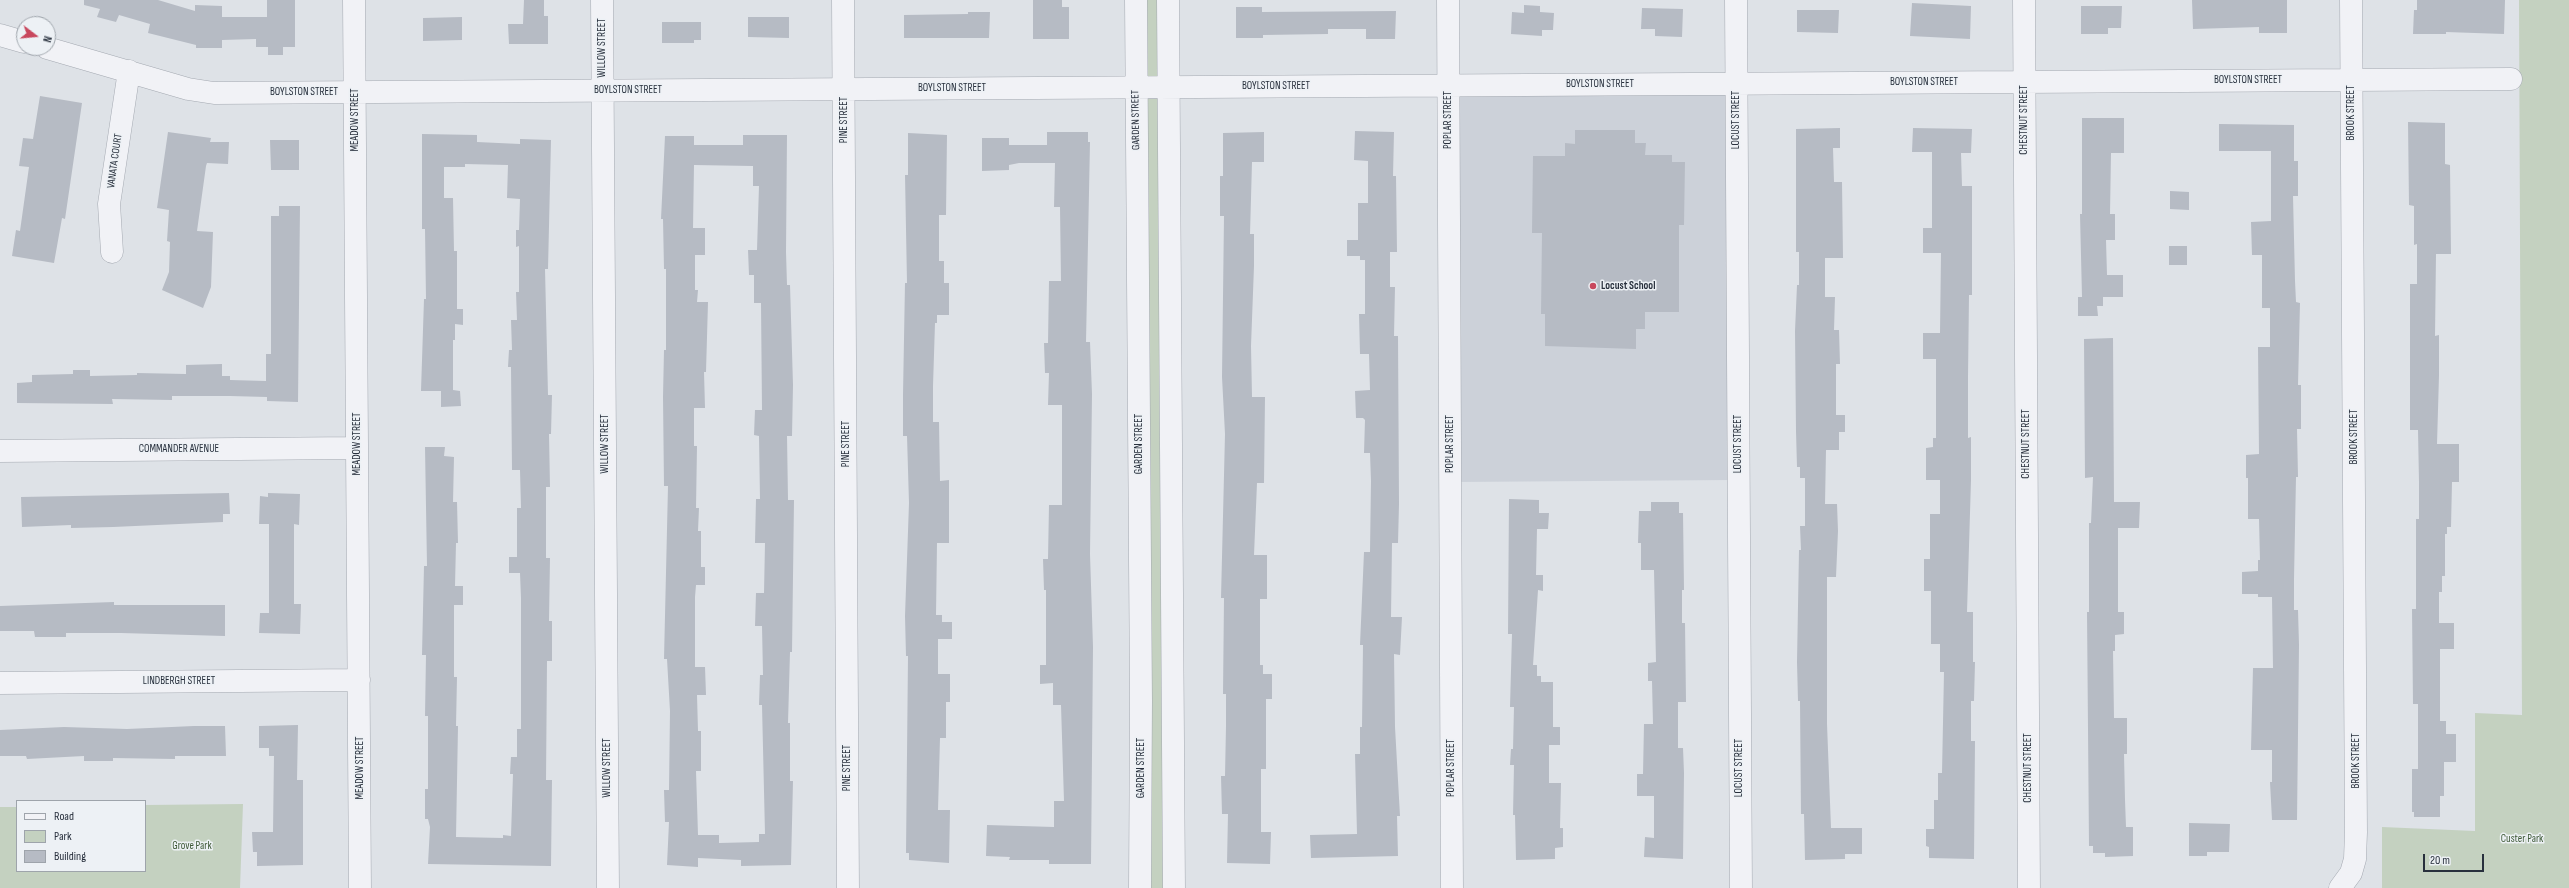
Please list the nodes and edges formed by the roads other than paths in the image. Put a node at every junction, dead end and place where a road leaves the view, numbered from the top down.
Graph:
1 (354, 0) edge
2 (602, 0) edge
3 (843, 0) edge
4 (1136, 0) edge
5 (1168, 0) edge
6 (1448, 0) edge
7 (1736, 0) edge
8 (2024, 0) edge
9 (2351, 0) edge
10 (0, 35) edge
11 (16, 40) edge
12 (56, 51) edge
13 (129, 71) junction
14 (2511, 79) dead end
15 (2351, 80) junction
16 (2024, 82) junction
17 (1736, 84) junction
18 (1448, 85) junction
19 (1168, 87) junction
20 (1136, 88) junction
21 (844, 89) junction
22 (602, 90) junction
23 (355, 92) junction
24 (112, 252) dead end
25 (1170, 348) junction
26 (1138, 351) junction
27 (357, 448) junction
28 (0, 451) edge
29 (359, 680) junction
30 (0, 683) edge
31 (2346, 881) edge
32 (360, 888) edge
33 (608, 888) edge
34 (848, 888) edge
35 (1140, 888) edge
36 (1174, 888) edge
37 (1452, 888) edge
38 (1741, 888) edge
39 (2029, 888) edge

1 - 23 street, MEADOW STREET
2 - 22 street, WILLOW STREET
3 - 21 street, PINE STREET
4 - 20 street, GARDEN STREET
5 - 19 street
6 - 18 street, POPLAR STREET
7 - 17 street, LOCUST STREET
8 - 16 street, CHESTNUT STREET
9 - 15 street, BROOK STREET
10 - 11 street
12 - 13 street, BOYLSTON STREET
13 - 23 street, BOYLSTON STREET
13 - 24 street, VANATA COURT
14 - 15 street, BOYLSTON STREET
15 - 16 street, BOYLSTON STREET
15 - 31 street, BROOK STREET
16 - 17 street, BOYLSTON STREET
16 - 39 street, CHESTNUT STREET
17 - 18 street, BOYLSTON STREET
17 - 38 street, LOCUST STREET
18 - 19 street, BOYLSTON STREET
18 - 37 street, POPLAR STREET
19 - 20 street, BOYLSTON STREET
19 - 25 street
20 - 21 street, BOYLSTON STREET
20 - 26 street, GARDEN STREET
21 - 22 street, BOYLSTON STREET
21 - 34 street, PINE STREET
22 - 23 street, BOYLSTON STREET
22 - 33 street, WILLOW STREET
23 - 27 street, MEADOW STREET
25 - 26 street
25 - 36 street
26 - 35 street, GARDEN STREET
27 - 28 street, COMMANDER AVENUE
27 - 29 street, MEADOW STREET
29 - 30 street, LINDBERGH STREET
29 - 32 street, MEADOW STREET

